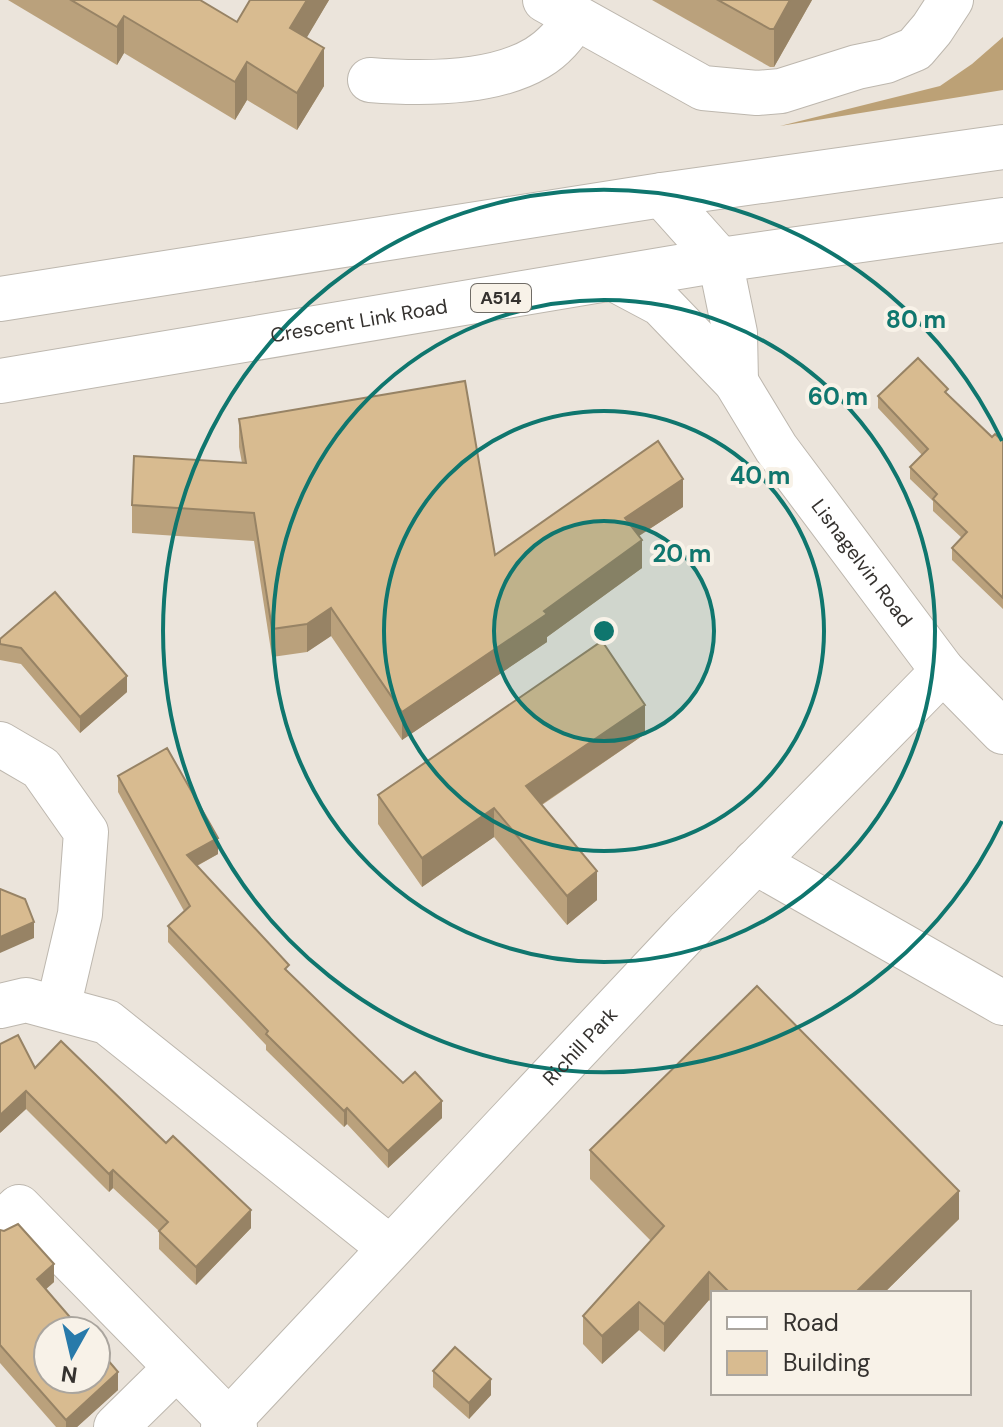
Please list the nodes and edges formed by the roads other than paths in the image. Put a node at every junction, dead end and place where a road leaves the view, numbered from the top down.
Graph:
1 (560, 9) edge
2 (941, 15) edge
3 (370, 80) dead end
4 (1003, 147) edge
5 (662, 195) junction
6 (1003, 220) edge
7 (720, 260) junction
8 (614, 279) junction
9 (0, 299) edge
10 (0, 381) edge
11 (736, 382) junction
12 (943, 671) junction
13 (1003, 732) edge
14 (0, 744) edge
15 (755, 862) junction
16 (1003, 1003) edge
17 (0, 1006) edge
18 (58, 1008) junction
19 (0, 1224) edge
20 (390, 1248) junction
21 (176, 1368) junction
22 (229, 1425) edge
23 (116, 1427) edge

1 - 2 main road
1 - 3 main road
4 - 5 main road
5 - 7 main road
5 - 9 main road
6 - 7 main road, Crescent Link Road / A514
7 - 8 main road, Crescent Link Road / A514
7 - 11 main road
8 - 10 main road, Crescent Link Road / A514
8 - 11 main road, Lisnagelvin Road
11 - 12 main road, Lisnagelvin Road
12 - 13 main road, Lisnagelvin Road
12 - 15 main road, Richill Park
14 - 18 main road
15 - 16 main road
15 - 20 main road, Richill Park
17 - 18 main road
18 - 20 main road
19 - 21 main road
20 - 22 main road, Richill Park
21 - 22 main road
21 - 23 main road

